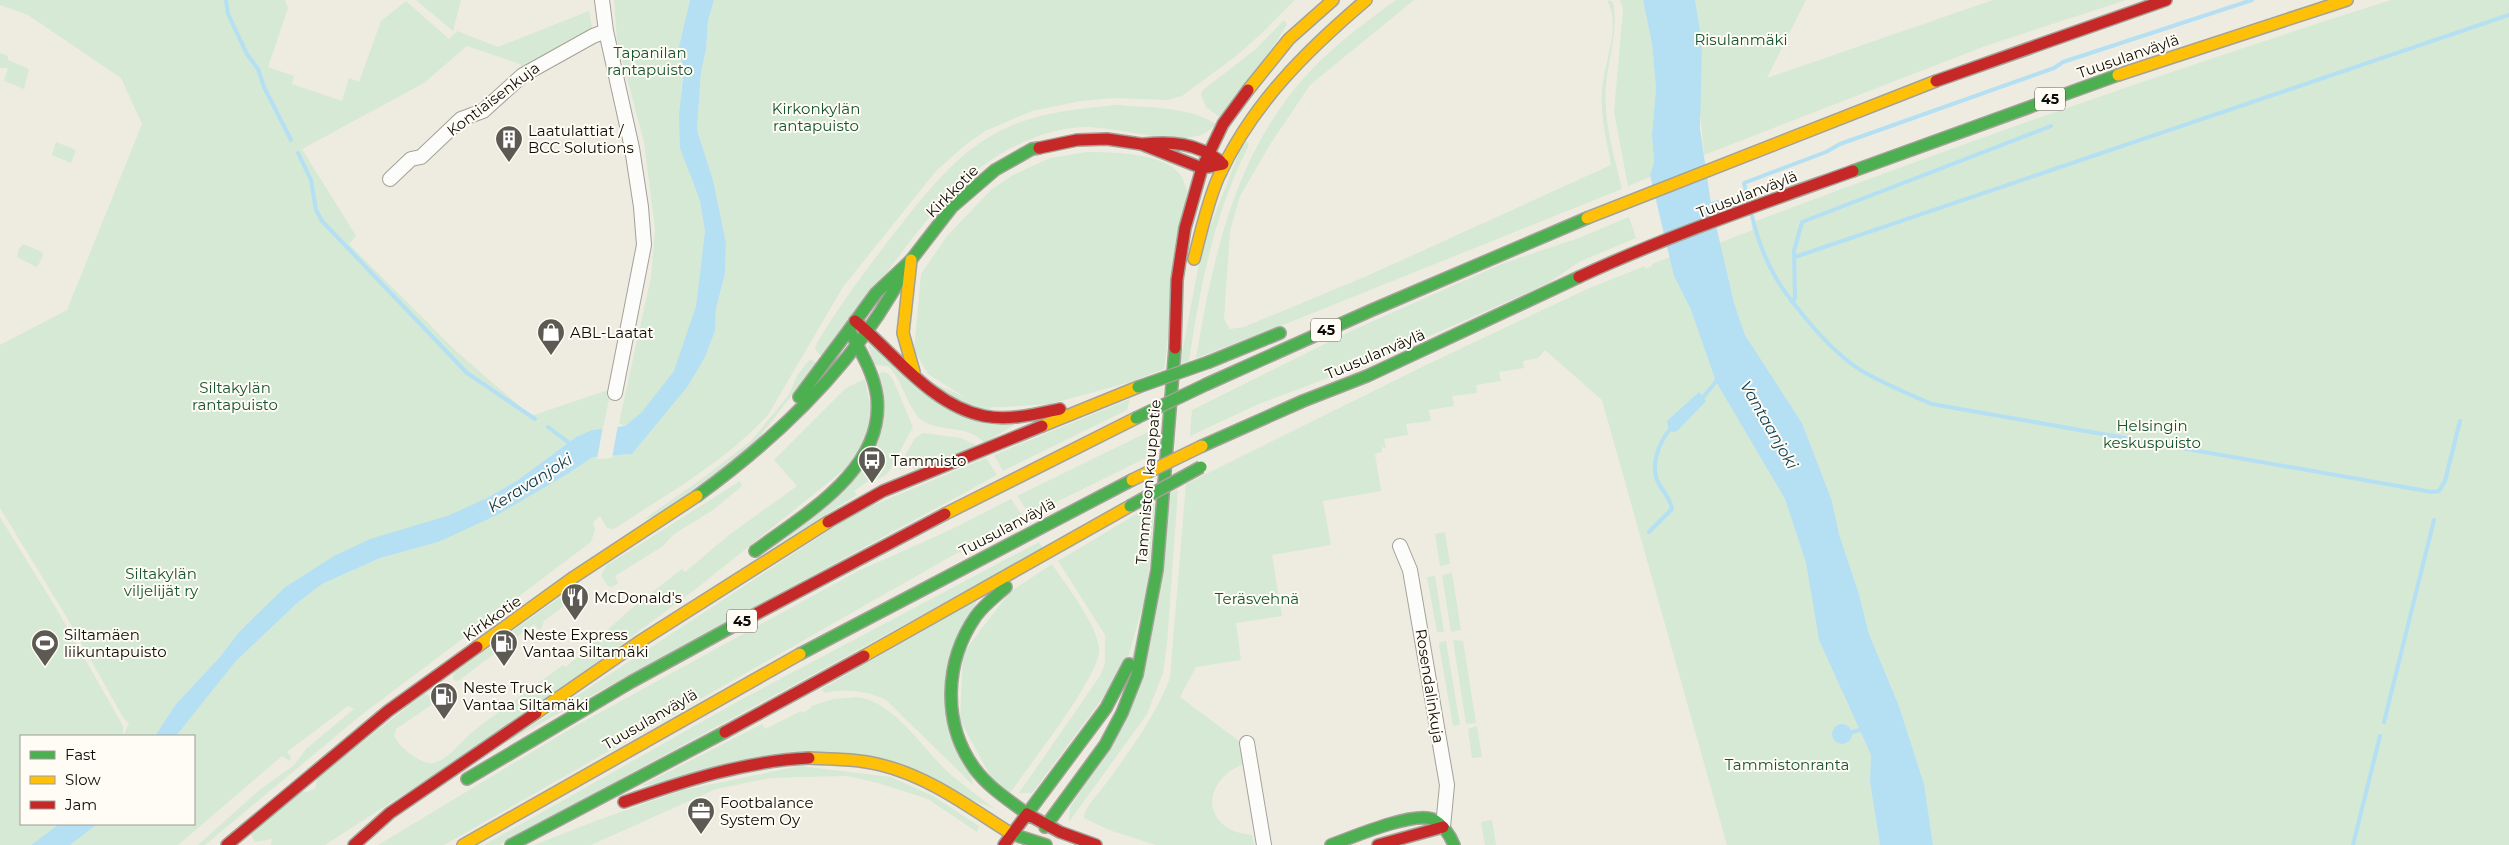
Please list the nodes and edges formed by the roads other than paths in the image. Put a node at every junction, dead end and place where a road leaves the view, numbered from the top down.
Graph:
1 (602, 0) edge
2 (1333, 0) edge
3 (1366, 0) edge
4 (2166, 0) edge
5 (2347, 0) edge
6 (605, 25) junction
7 (1141, 144) junction
8 (1210, 152) junction
9 (1223, 164) junction
10 (1202, 168) junction
11 (390, 179) dead end
12 (911, 260) junction
13 (1192, 272) dead end
14 (1445, 277) junction
15 (1188, 290) dead end
16 (1386, 291) dead end
17 (852, 326) junction
18 (1288, 330) dead end
19 (868, 331) junction
20 (1176, 342) junction
21 (858, 346) junction
22 (914, 372) junction
23 (1367, 376) junction
24 (615, 393) dead end
25 (1106, 399) junction
26 (1292, 419) dead end
27 (781, 425) junction
28 (1205, 465) dead end
29 (1400, 546) dead end
30 (748, 556) dead end
31 (1043, 556) junction
32 (725, 573) dead end
33 (1147, 625) junction
34 (639, 642) junction
35 (1247, 743) dead end
36 (455, 786) dead end
37 (1027, 814) junction
38 (407, 816) dead end
39 (1045, 827) junction
40 (1443, 827) junction
41 (1012, 834) junction
42 (532, 835) junction
43 (1032, 843) edge
44 (227, 845) edge
45 (354, 845) edge
46 (359, 845) edge
47 (463, 845) edge
48 (511, 845) edge
49 (1004, 845) edge
50 (1046, 845) edge
51 (1096, 845) edge
52 (1264, 845) edge
53 (1331, 845) edge
54 (1378, 845) edge
55 (1454, 845) edge

1 - 6 street
2 - 8 main road, Tammiston kauppatie
3 - 9 main road
4 - 14 main road, 45
5 - 23 main road, Tuusulanväylä / 45
6 - 11 street, Kontiaisenkuja
6 - 24 street
7 - 8 main road, Kirkkotie
7 - 10 main road, Kirkkotie
7 - 12 main road, Kirkkotie
8 - 9 main road, Kirkkotie
8 - 10 main road, Tammiston kauppatie
9 - 10 main road
9 - 13 main road
10 - 20 main road, Tammiston kauppatie
12 - 17 main road, Kirkkotie
12 - 19 main road, Kirkkotie
12 - 22 main road
14 - 16 main road
14 - 36 main road, 45, bridge
15 - 20 main road, Tammiston kauppatie
17 - 19 main road
17 - 21 main road
17 - 27 main road, Kirkkotie
18 - 25 main road, bridge
19 - 21 main road, Kirkkotie
19 - 22 main road
20 - 33 main road, Tammiston kauppatie
21 - 27 main road, Kirkkotie
21 - 30 main road
22 - 25 main road
23 - 26 main road
23 - 47 main road, Tuusulanväylä / 45, bridge
25 - 34 main road
27 - 44 main road, Kirkkotie
28 - 31 main road, bridge
29 - 40 street, Rosendalinkuja
31 - 37 main road
31 - 42 main road
32 - 34 main road
33 - 37 main road, Tammiston kauppatie
33 - 39 main road, Tammiston kauppatie
34 - 45 main road
35 - 52 street
37 - 39 main road
37 - 41 main road, Tammiston kauppatie
38 - 46 main road
39 - 43 main road, Tammiston kauppatie
39 - 51 main road
40 - 53 main road
40 - 54 main road
40 - 55 main road
41 - 42 main road
41 - 43 main road
41 - 49 main road, Tammiston kauppatie
42 - 48 main road
43 - 50 main road

